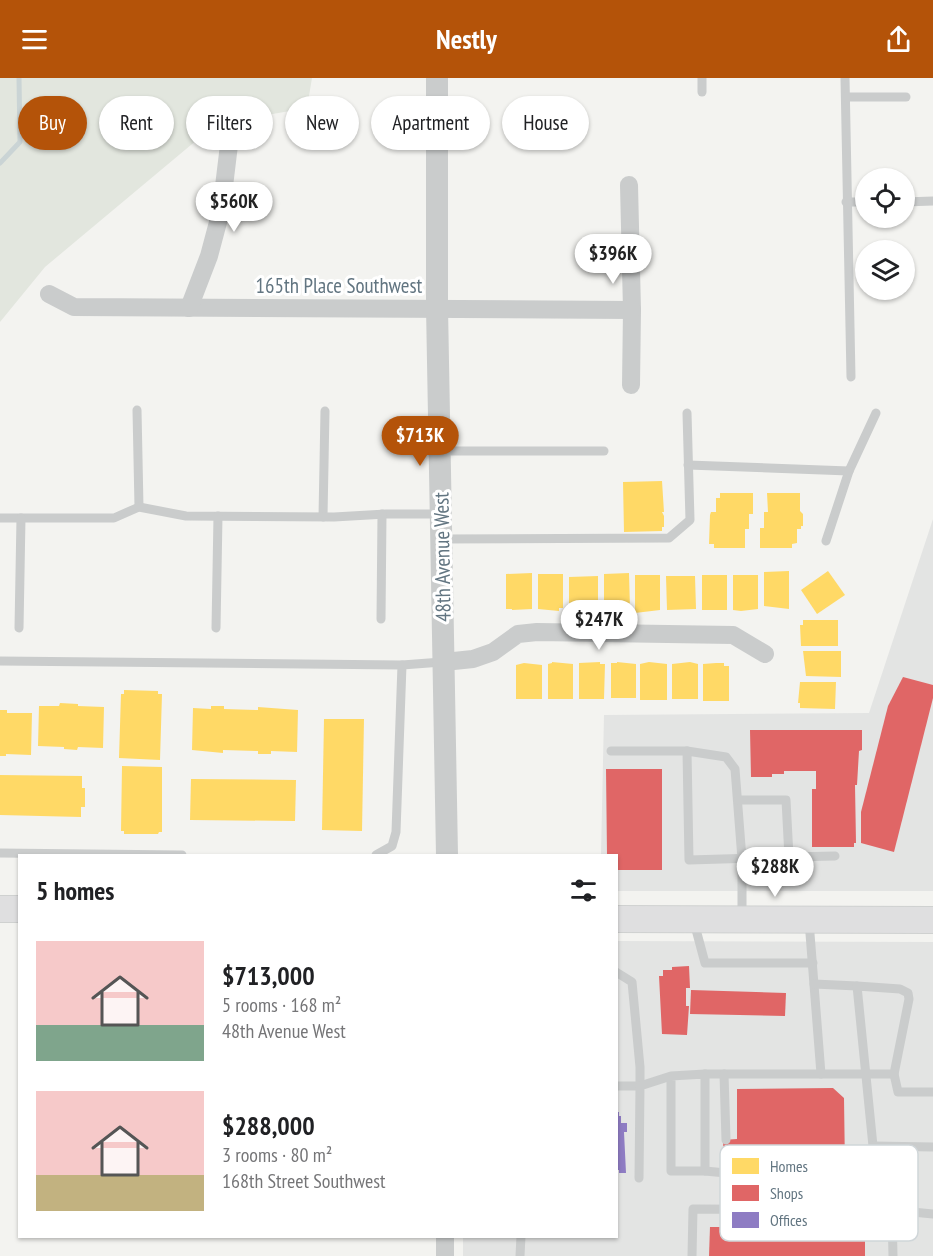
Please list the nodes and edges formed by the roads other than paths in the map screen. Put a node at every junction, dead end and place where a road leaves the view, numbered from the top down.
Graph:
1 (437, 78) edge
2 (702, 78) edge
3 (845, 78) edge
4 (702, 92) dead end
5 (846, 97) junction
6 (906, 97) dead end
7 (228, 150) edge
8 (629, 185) dead end
9 (933, 201) edge
10 (846, 202) junction
11 (855, 202) edge
12 (915, 202) edge
13 (49, 294) dead end
14 (437, 307) junction
15 (189, 308) junction
16 (632, 309) junction
17 (851, 377) dead end
18 (631, 385) dead end
19 (137, 410) dead end
20 (325, 411) dead end
21 (687, 413) dead end
22 (876, 413) dead end
23 (440, 451) junction
24 (604, 451) dead end
25 (688, 465) junction
26 (849, 471) junction
27 (139, 507) junction
28 (382, 514) junction
29 (441, 514) junction
30 (218, 516) junction
31 (323, 517) junction
32 (0, 518) edge
33 (21, 518) junction
34 (442, 538) junction
35 (826, 541) dead end
36 (381, 619) dead end
37 (19, 628) dead end
38 (216, 628) dead end
39 (765, 654) dead end
40 (0, 661) edge
41 (444, 662) junction
42 (402, 665) junction
43 (611, 751) dead end
44 (687, 751) junction
45 (738, 800) junction
46 (0, 853) edge
47 (91, 854) edge
48 (378, 854) edge
49 (447, 854) edge
50 (835, 856) dead end
51 (789, 857) junction
52 (742, 858) junction
53 (0, 909) edge
54 (18, 909) edge
55 (618, 919) edge
56 (693, 920) junction
57 (742, 920) junction
58 (809, 920) junction
59 (933, 920) edge
60 (813, 963) junction
61 (618, 973) edge
62 (814, 984) junction
63 (857, 986) junction
64 (866, 1073) junction
65 (705, 1074) junction
66 (724, 1074) junction
67 (821, 1074) junction
68 (894, 1074) junction
69 (672, 1076) junction
70 (618, 1086) edge
71 (640, 1086) junction
72 (933, 1092) edge
73 (726, 1140) dead end
74 (873, 1145) edge
75 (918, 1147) edge
76 (933, 1147) edge
77 (705, 1170) junction
78 (720, 1172) edge
79 (639, 1178) dead end
80 (720, 1209) edge
81 (918, 1213) edge
82 (933, 1214) edge
83 (445, 1238) edge
84 (521, 1238) edge
85 (893, 1241) edge
86 (445, 1256) edge
87 (520, 1256) edge
88 (692, 1256) edge
89 (893, 1256) edge

1 - 14 street, 48th Avenue West
2 - 4 lane
3 - 5 lane
5 - 6 lane
5 - 10 lane
7 - 15 street
8 - 16 street
9 - 12 lane
10 - 11 lane
10 - 17 lane
13 - 15 street, 165th Place Southwest
14 - 15 street, 165th Place Southwest
14 - 16 street, 165th Place Southwest
14 - 23 street, 48th Avenue West
16 - 18 street
19 - 27 lane
20 - 31 lane
21 - 25 lane
22 - 26 lane
23 - 24 lane
23 - 29 street, 48th Avenue West
25 - 26 lane
25 - 34 lane
26 - 35 lane
27 - 30 lane
27 - 33 lane
28 - 29 lane
28 - 31 lane
28 - 36 lane
29 - 34 street, 48th Avenue West
30 - 31 lane
30 - 38 lane
32 - 33 lane
33 - 37 lane
34 - 41 street, 48th Avenue West
39 - 41 street
40 - 42 lane
41 - 42 lane
41 - 49 street, 48th Avenue West
42 - 48 lane
43 - 44 lane
44 - 45 lane
44 - 52 lane
45 - 51 lane
45 - 52 lane
46 - 47 lane
50 - 51 lane
51 - 52 lane
52 - 57 lane
53 - 54 main road
55 - 56 main road
56 - 57 main road
56 - 60 lane
57 - 58 main road
58 - 59 main road
58 - 60 lane
60 - 62 lane
61 - 71 lane
62 - 63 lane
62 - 67 lane
63 - 64 lane
63 - 68 lane
64 - 67 lane
64 - 68 lane
64 - 74 lane
65 - 66 lane
65 - 69 lane
65 - 77 lane
66 - 67 lane
66 - 73 lane
68 - 72 lane
69 - 71 lane
69 - 77 lane
70 - 71 lane
71 - 79 lane
75 - 76 lane
77 - 78 lane
80 - 88 lane
81 - 82 lane
83 - 86 street
84 - 87 lane
85 - 89 lane

